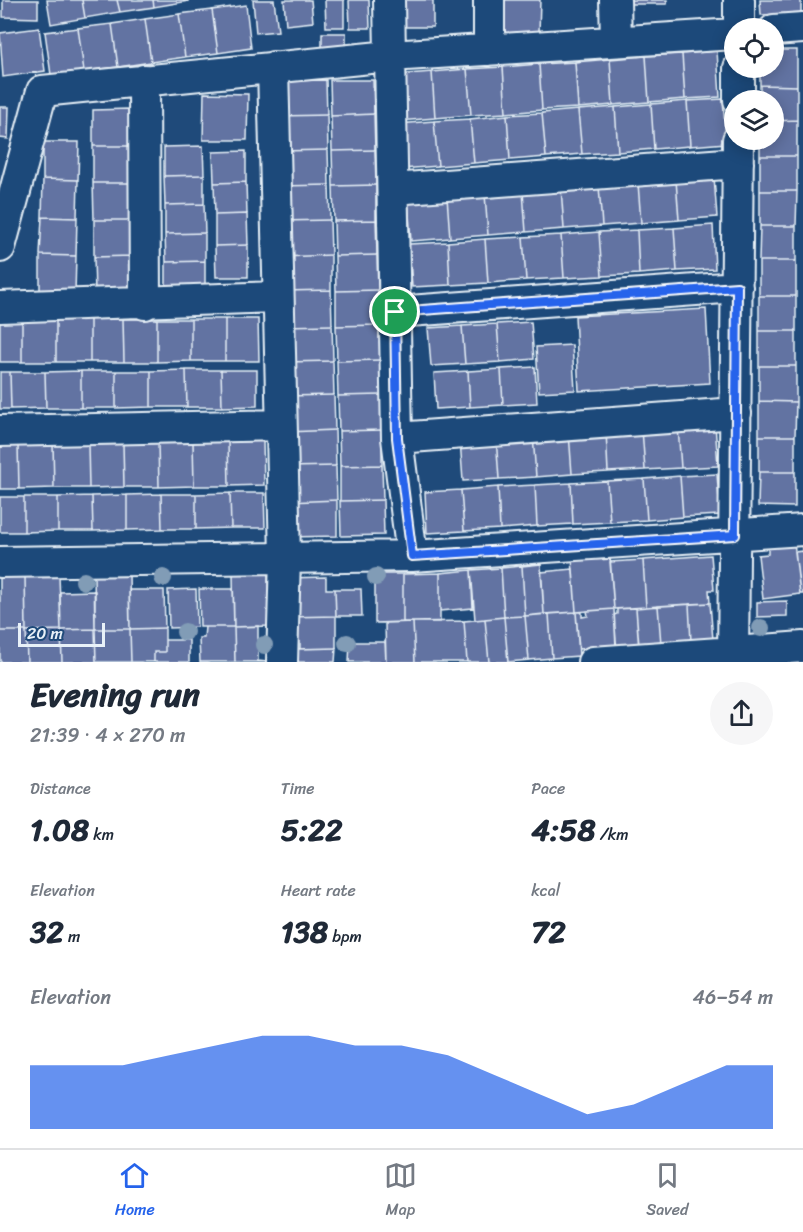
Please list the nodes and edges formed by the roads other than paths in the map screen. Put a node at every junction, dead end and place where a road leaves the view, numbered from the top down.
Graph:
1 (389, 0) edge
2 (489, 0) edge
3 (615, 0) edge
4 (739, 0) edge
5 (739, 18) edge
6 (803, 28) edge
7 (784, 29) edge
8 (724, 35) edge
9 (616, 41) junction
10 (489, 50) junction
11 (390, 56) junction
12 (273, 67) junction
13 (144, 80) junction
14 (738, 151) edge
15 (393, 189) junction
16 (0, 247) edge
17 (737, 287) junction
18 (278, 297) junction
19 (145, 304) junction
20 (0, 307) edge
21 (395, 312) junction
22 (736, 413) junction
23 (281, 425) junction
24 (0, 431) edge
25 (397, 438) junction
26 (803, 530) edge
27 (735, 535) junction
28 (412, 556) junction
29 (285, 557) junction
30 (0, 562) edge
31 (803, 647) edge
32 (733, 657) edge
33 (608, 661) edge
34 (282, 662) edge

1 - 11 street
2 - 10 street
3 - 9 street
4 - 5 street
6 - 7 street
8 - 9 street
9 - 10 street
10 - 11 street
11 - 12 street
11 - 15 street
12 - 13 street
12 - 18 street
13 - 16 street
13 - 19 street
14 - 15 street
14 - 17 street
15 - 21 street
17 - 21 street
17 - 22 street
18 - 19 street
18 - 23 street
19 - 20 street
21 - 25 street
22 - 25 street
22 - 27 street
23 - 24 street
23 - 29 street
25 - 28 street
26 - 27 street
27 - 28 street
27 - 32 street
28 - 29 street
29 - 30 street
29 - 34 street
31 - 32 street
32 - 33 street

